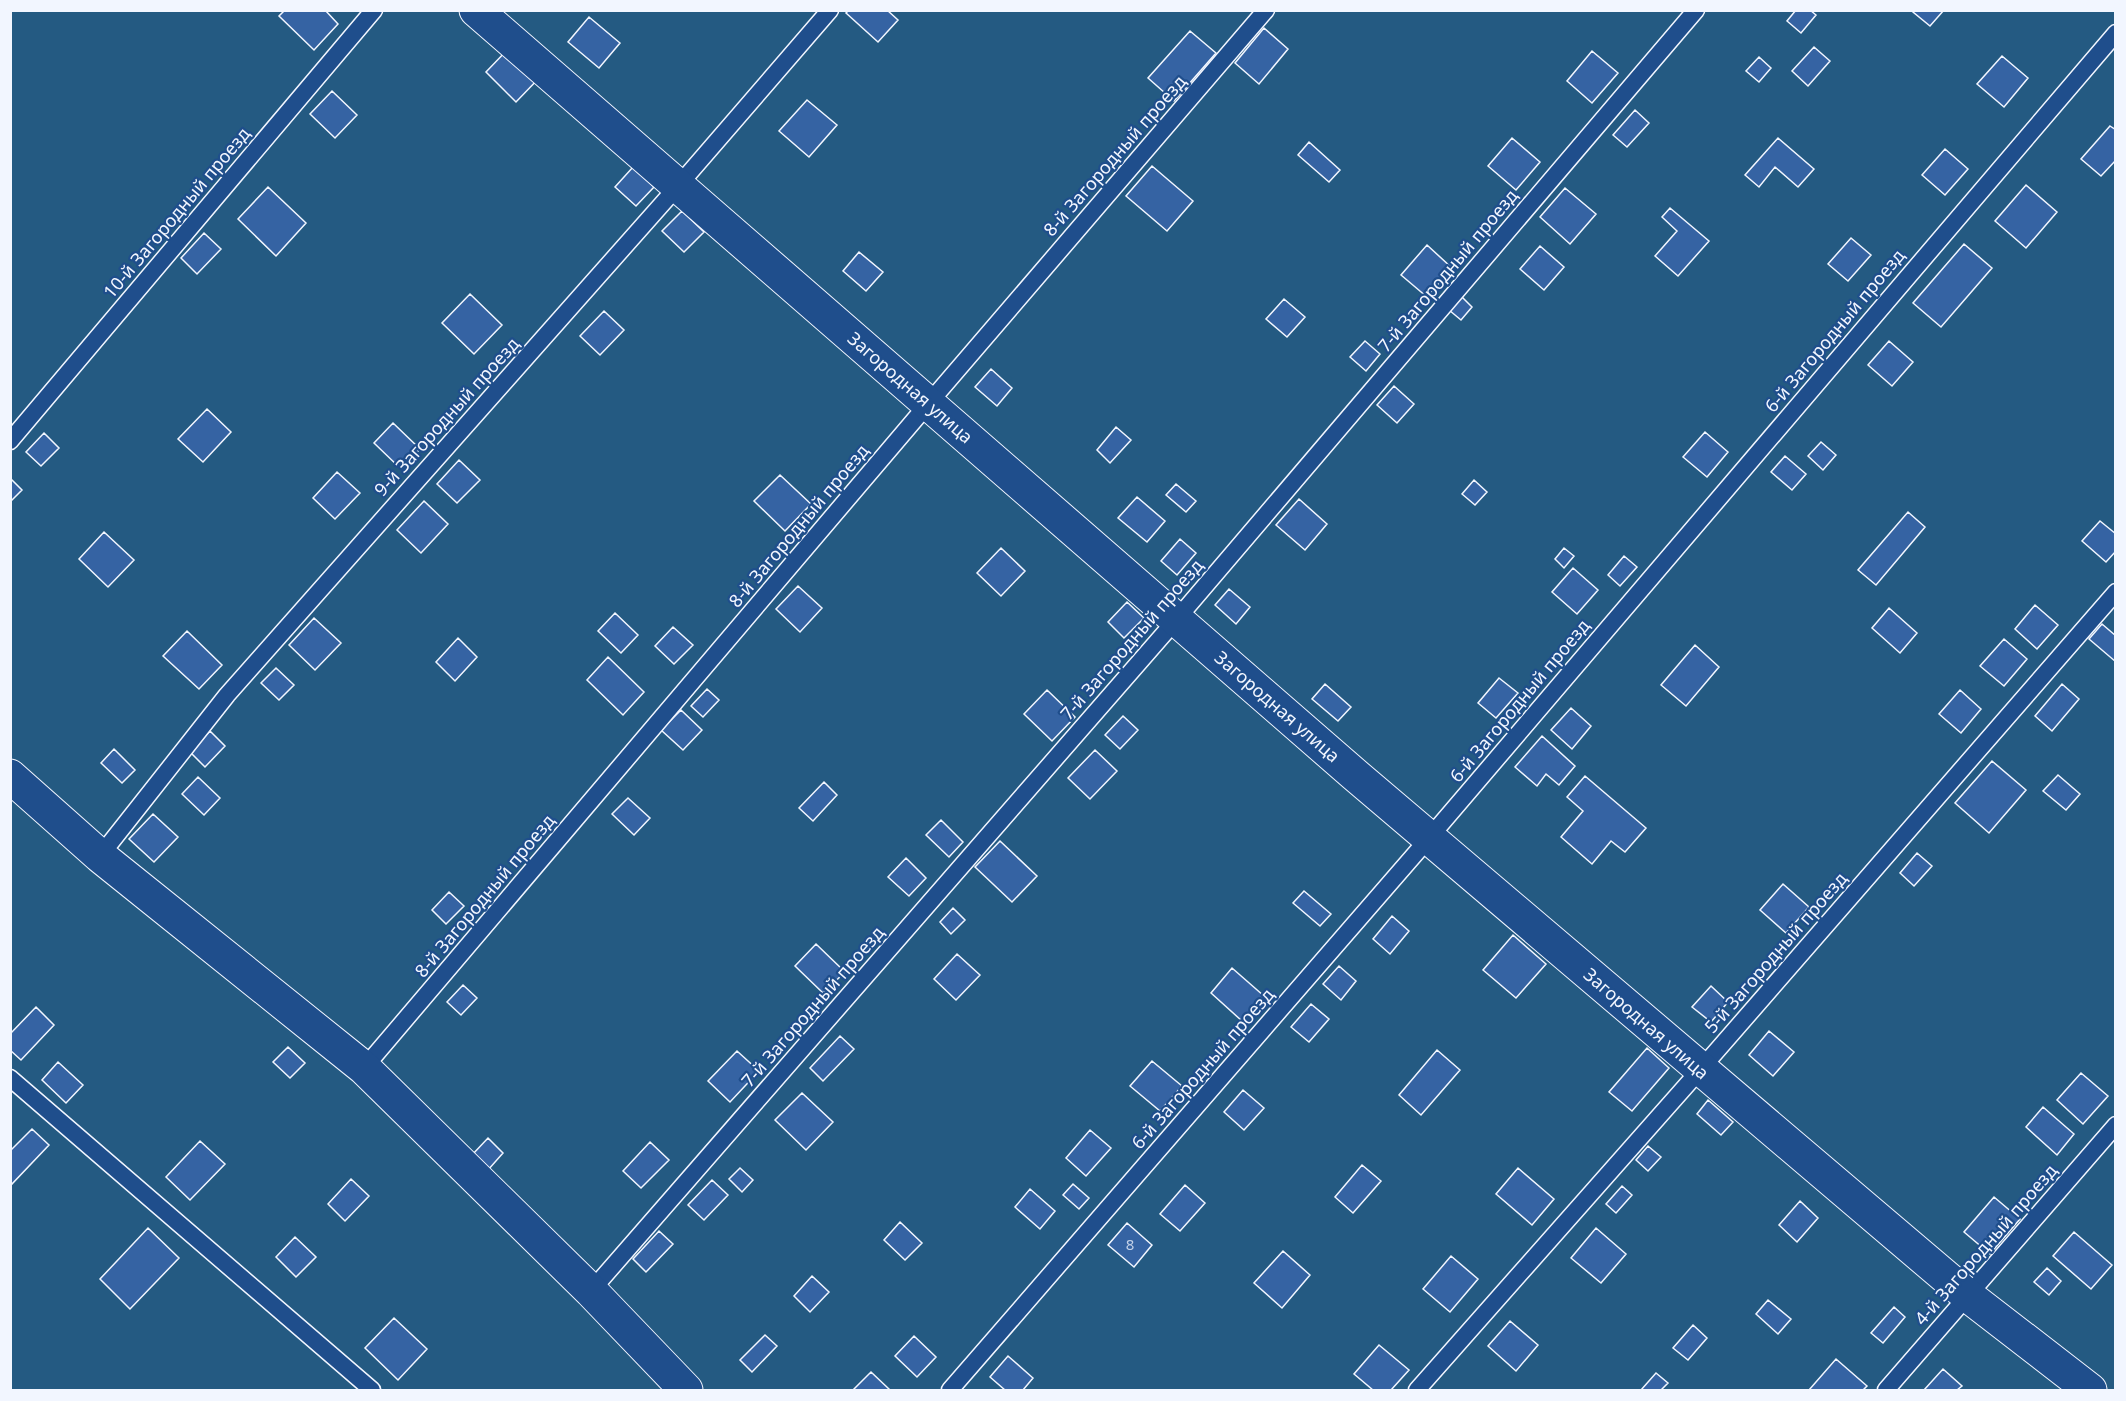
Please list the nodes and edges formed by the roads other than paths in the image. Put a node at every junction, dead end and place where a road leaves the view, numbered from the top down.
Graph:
1 (374, 10) edge
2 (476, 10) edge
3 (830, 10) edge
4 (1266, 10) edge
5 (1696, 10) edge
6 (2115, 33) edge
7 (678, 186) junction
8 (928, 404) junction
9 (10, 441) edge
10 (2115, 592) edge
11 (1176, 620) junction
12 (10, 776) edge
13 (1429, 838) junction
14 (100, 856) junction
15 (364, 1068) junction
16 (1700, 1070) junction
17 (10, 1078) edge
18 (2115, 1125) edge
19 (591, 1291) junction
20 (1967, 1295) junction
21 (372, 1390) edge
22 (686, 1390) edge
23 (950, 1390) edge
24 (1417, 1390) edge
25 (1886, 1390) edge
26 (2090, 1390) edge

1 - 9 lane, 10-й Загородный проезд
2 - 7 street, Загородная улица
3 - 7 lane, 9-й Загородный проезд
4 - 8 lane, 8-й Загородный проезд
5 - 11 lane, 7-й Загородный проезд
6 - 13 lane, 6-й Загородный проезд
7 - 8 street, Загородная улица
7 - 14 lane, 9-й Загородный проезд
8 - 11 street, Загородная улица
8 - 15 lane, 8-й Загородный проезд
10 - 16 lane, 5-й Загородный проезд
11 - 13 street, Загородная улица
11 - 19 lane, 7-й Загородный проезд
12 - 14 street
13 - 16 street, Загородная улица
13 - 23 lane, 6-й Загородный проезд
14 - 15 street
15 - 19 street
16 - 20 street, Загородная улица
16 - 24 lane, 5-й Загородный проезд
17 - 21 lane
18 - 20 lane, 4-й Загородный проезд
19 - 22 street
20 - 25 lane, 4-й Загородный проезд
20 - 26 street, Загородная улица

